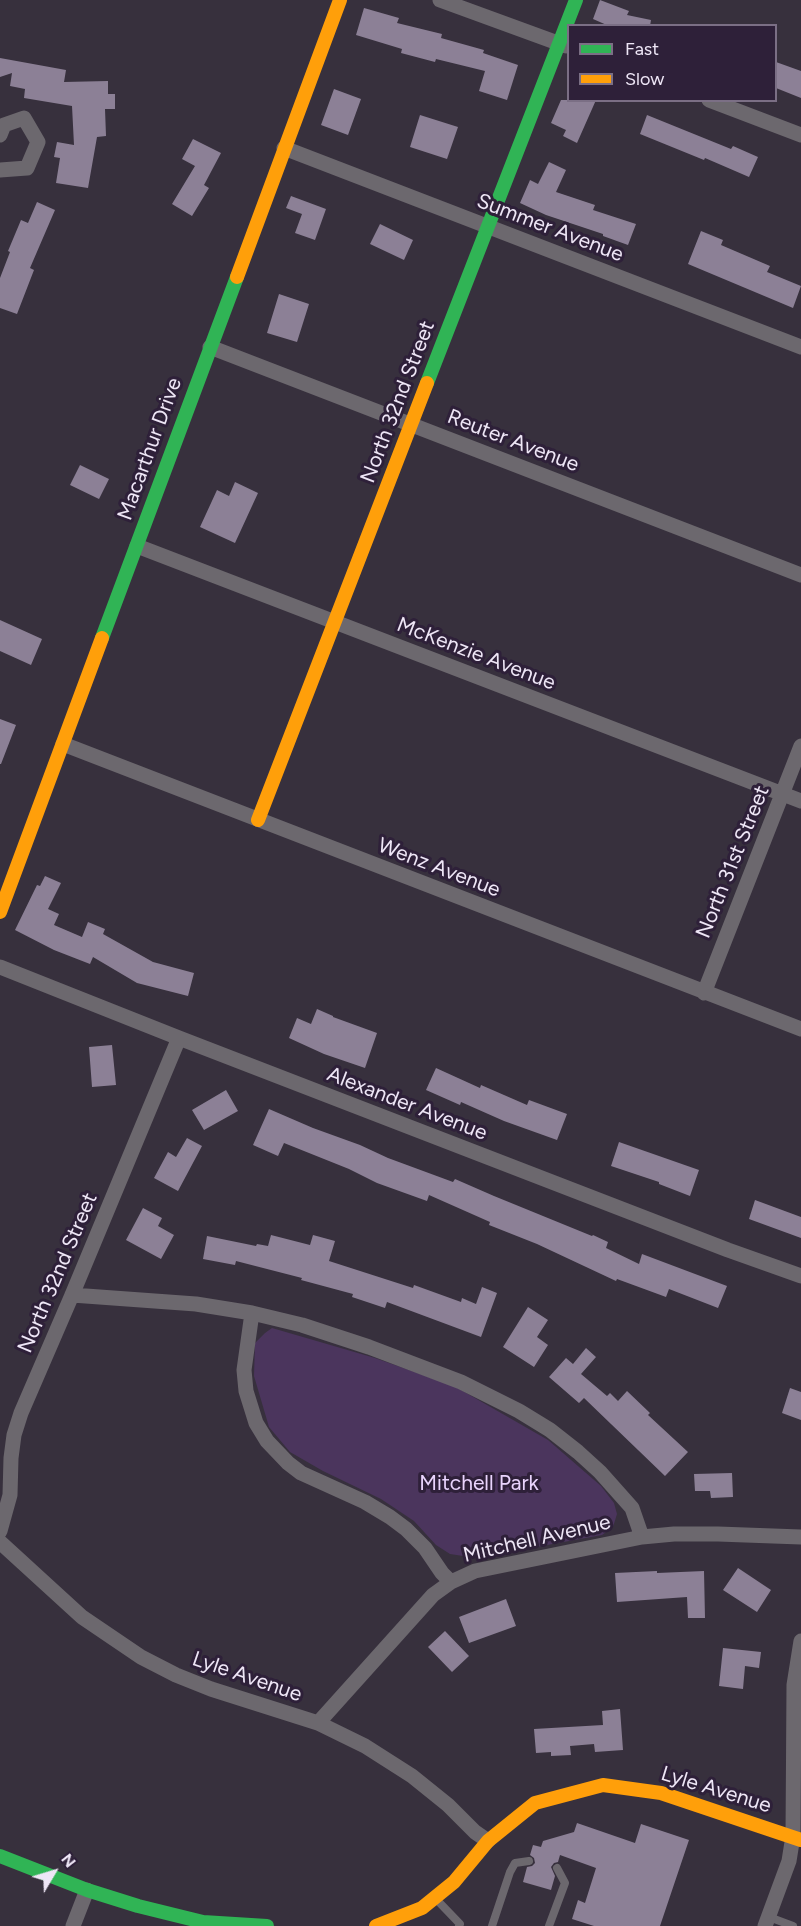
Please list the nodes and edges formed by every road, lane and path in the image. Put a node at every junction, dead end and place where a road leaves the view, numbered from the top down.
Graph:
1 (340, 0) edge
2 (440, 0) edge
3 (576, 0) edge
4 (570, 24) edge
5 (564, 45) edge
6 (714, 102) edge
7 (0, 135) edge
8 (801, 135) edge
9 (284, 148) junction
10 (0, 170) edge
11 (489, 227) junction
12 (801, 346) edge
13 (210, 347) junction
14 (412, 425) junction
15 (137, 546) junction
16 (801, 575) edge
17 (335, 621) junction
18 (63, 744) junction
19 (801, 746) edge
20 (782, 794) junction
21 (801, 801) edge
22 (258, 820) junction
23 (0, 912) edge
24 (0, 967) edge
25 (704, 993) junction
26 (801, 1029) edge
27 (179, 1038) junction
28 (801, 1276) edge
29 (72, 1295) junction
30 (252, 1313) junction
31 (0, 1531) edge
32 (642, 1537) junction
33 (801, 1537) edge
34 (0, 1542) edge
35 (451, 1581) junction
36 (801, 1641) edge
37 (318, 1723) junction
38 (797, 1838) edge
39 (488, 1841) junction
40 (0, 1856) edge
41 (529, 1861) dead end
42 (557, 1868) dead end
43 (87, 1890) junction
44 (435, 1898) junction
45 (422, 1908) junction
46 (767, 1922) edge
47 (207, 1924) edge
48 (461, 1925) edge
49 (73, 1926) edge
50 (267, 1926) edge
51 (376, 1926) edge
52 (410, 1926) edge
53 (492, 1926) edge
54 (549, 1926) edge
55 (793, 1926) edge

1 - 9 main road, Macarthur Drive
2 - 5 street
3 - 4 main road, North 32nd Street
5 - 11 main road, North 32nd Street
6 - 8 street
7 - 10 street
9 - 11 street, Summer Avenue
9 - 13 main road, Macarthur Drive
11 - 12 street, Summer Avenue
11 - 14 main road, North 32nd Street
13 - 14 street, Reuter Avenue
13 - 15 main road, Macarthur Drive
14 - 16 street, Reuter Avenue
14 - 17 main road, North 32nd Street
15 - 17 street, McKenzie Avenue
15 - 18 main road, Macarthur Drive
17 - 20 street, McKenzie Avenue
17 - 22 main road, North 32nd Street
18 - 22 street, Wenz Avenue
18 - 23 main road, Macarthur Drive
19 - 20 street, North 31st Street
20 - 21 street, McKenzie Avenue
20 - 25 street, North 31st Street
22 - 25 street, Wenz Avenue
24 - 27 street, Alexander Avenue
25 - 26 street, Wenz Avenue
27 - 28 street, Alexander Avenue
27 - 29 street, North 32nd Street
29 - 30 street, Mitchell Avenue
29 - 31 street, North 32nd Street
30 - 32 street, Mitchell Avenue
30 - 35 street, Mitchell Avenue
32 - 33 street, Mitchell Avenue
32 - 35 street, Mitchell Avenue
34 - 37 street, Lyle Avenue
35 - 37 street
36 - 38 street
37 - 39 street, Lyle Avenue
38 - 39 main road, Lyle Avenue
38 - 46 street
39 - 44 main road, Lyle Avenue
40 - 43 main road
41 - 53 lane
42 - 54 lane
43 - 47 main road
43 - 49 street
44 - 45 main road, Lyle Avenue
44 - 48 lane
45 - 51 main road, Lyle Avenue
45 - 52 street
46 - 55 lane
47 - 50 main road

